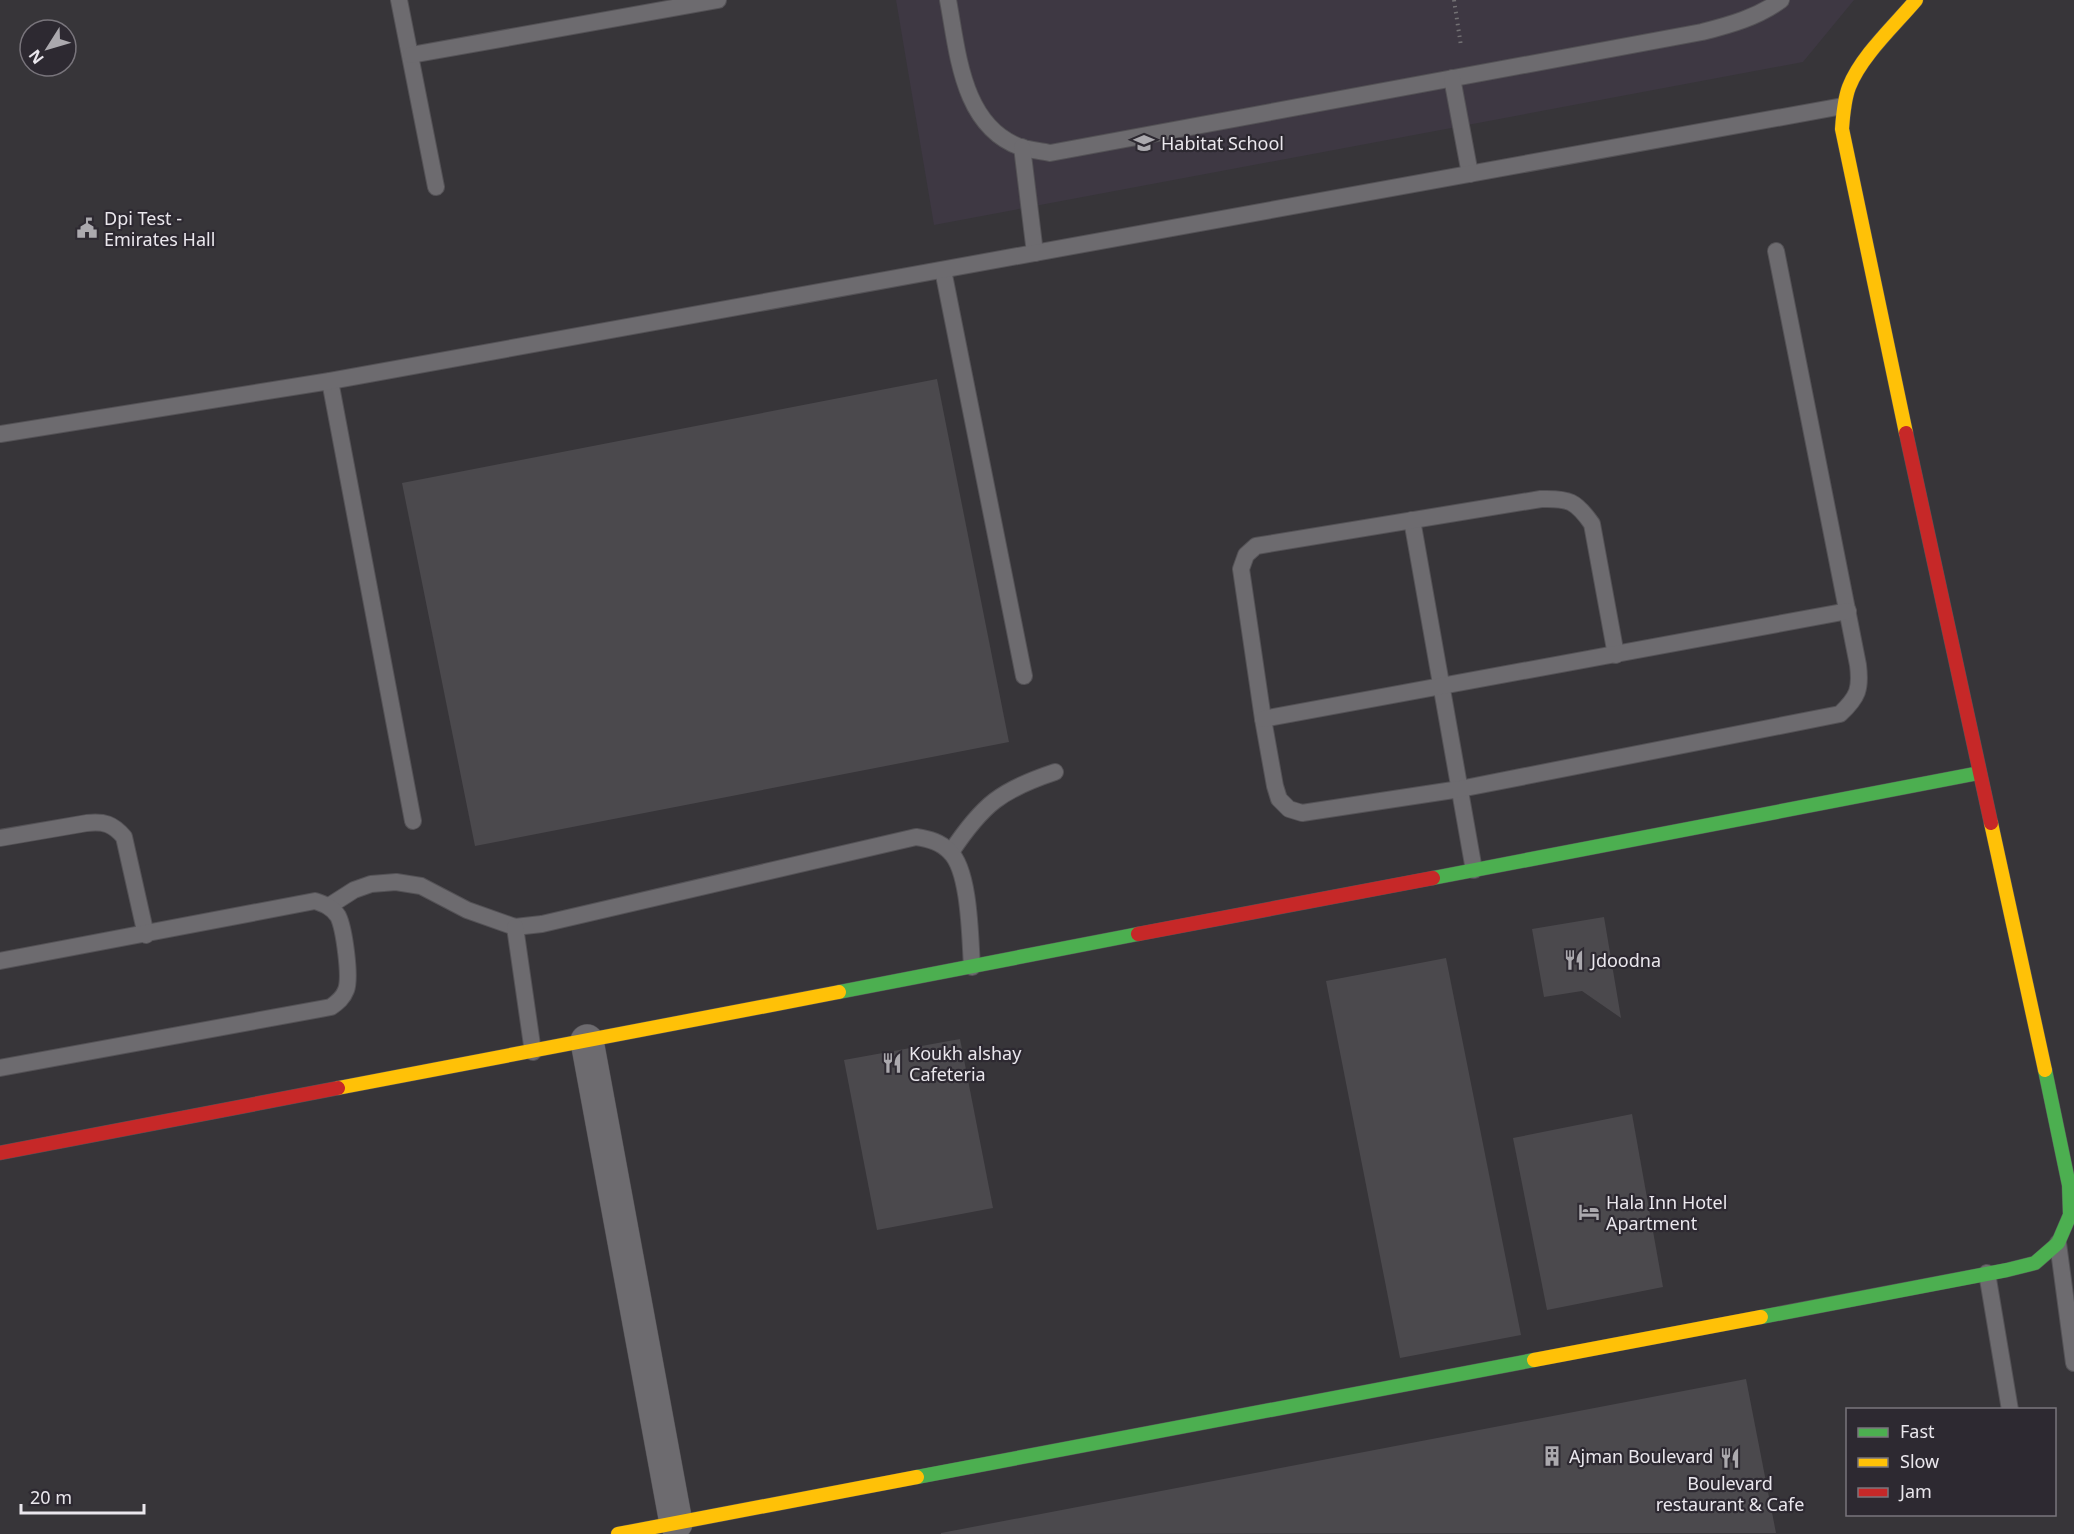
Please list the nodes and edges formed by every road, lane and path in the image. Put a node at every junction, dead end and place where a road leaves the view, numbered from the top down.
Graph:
1 (399, 0) edge
2 (718, 0) edge
3 (948, 0) edge
4 (1454, 0) edge
5 (1780, 0) edge
6 (1916, 0) edge
7 (411, 55) junction
8 (1459, 77) junction
9 (1844, 106) junction
10 (1022, 147) junction
11 (1470, 174) junction
12 (436, 188) dead end
13 (1776, 251) dead end
14 (1035, 253) junction
15 (943, 270) junction
16 (330, 381) junction
17 (0, 434) edge
18 (1412, 520) junction
19 (1848, 611) junction
20 (1616, 655) junction
21 (1024, 676) dead end
22 (1442, 687) junction
23 (1263, 719) junction
24 (1055, 772) dead end
25 (1979, 773) junction
26 (1460, 789) junction
27 (413, 821) dead end
28 (0, 838) edge
29 (951, 852) junction
30 (1474, 870) junction
31 (329, 906) junction
32 (515, 927) junction
33 (146, 935) junction
34 (0, 961) edge
35 (972, 967) junction
36 (587, 1041) junction
37 (533, 1052) junction
38 (0, 1068) edge
39 (0, 1153) edge
40 (2058, 1243) junction
41 (1987, 1273) junction
42 (2074, 1364) edge
43 (2010, 1408) edge
44 (676, 1523) junction
45 (618, 1534) edge

1 - 7 lane
2 - 7 lane
3 - 10 lane
4 - 8 path
5 - 8 lane
6 - 9 street
7 - 12 lane
8 - 10 lane
8 - 11 lane
9 - 11 lane
9 - 25 street
10 - 14 lane
11 - 14 lane
13 - 19 lane
14 - 15 lane
15 - 16 lane
15 - 21 lane
16 - 17 lane
16 - 27 lane
18 - 20 lane
18 - 22 lane
18 - 23 lane
19 - 20 lane
19 - 26 lane
20 - 22 lane
22 - 23 lane
22 - 26 lane
23 - 26 lane
24 - 29 lane
25 - 30 street
25 - 40 street
26 - 30 lane
28 - 33 lane
29 - 32 lane
29 - 35 lane
30 - 35 street
31 - 32 lane
31 - 33 lane
31 - 38 lane
32 - 37 lane
33 - 34 lane
35 - 36 street
36 - 37 street
36 - 44 street
37 - 39 street
40 - 41 street
40 - 42 lane
41 - 43 lane
41 - 44 street
44 - 45 street

